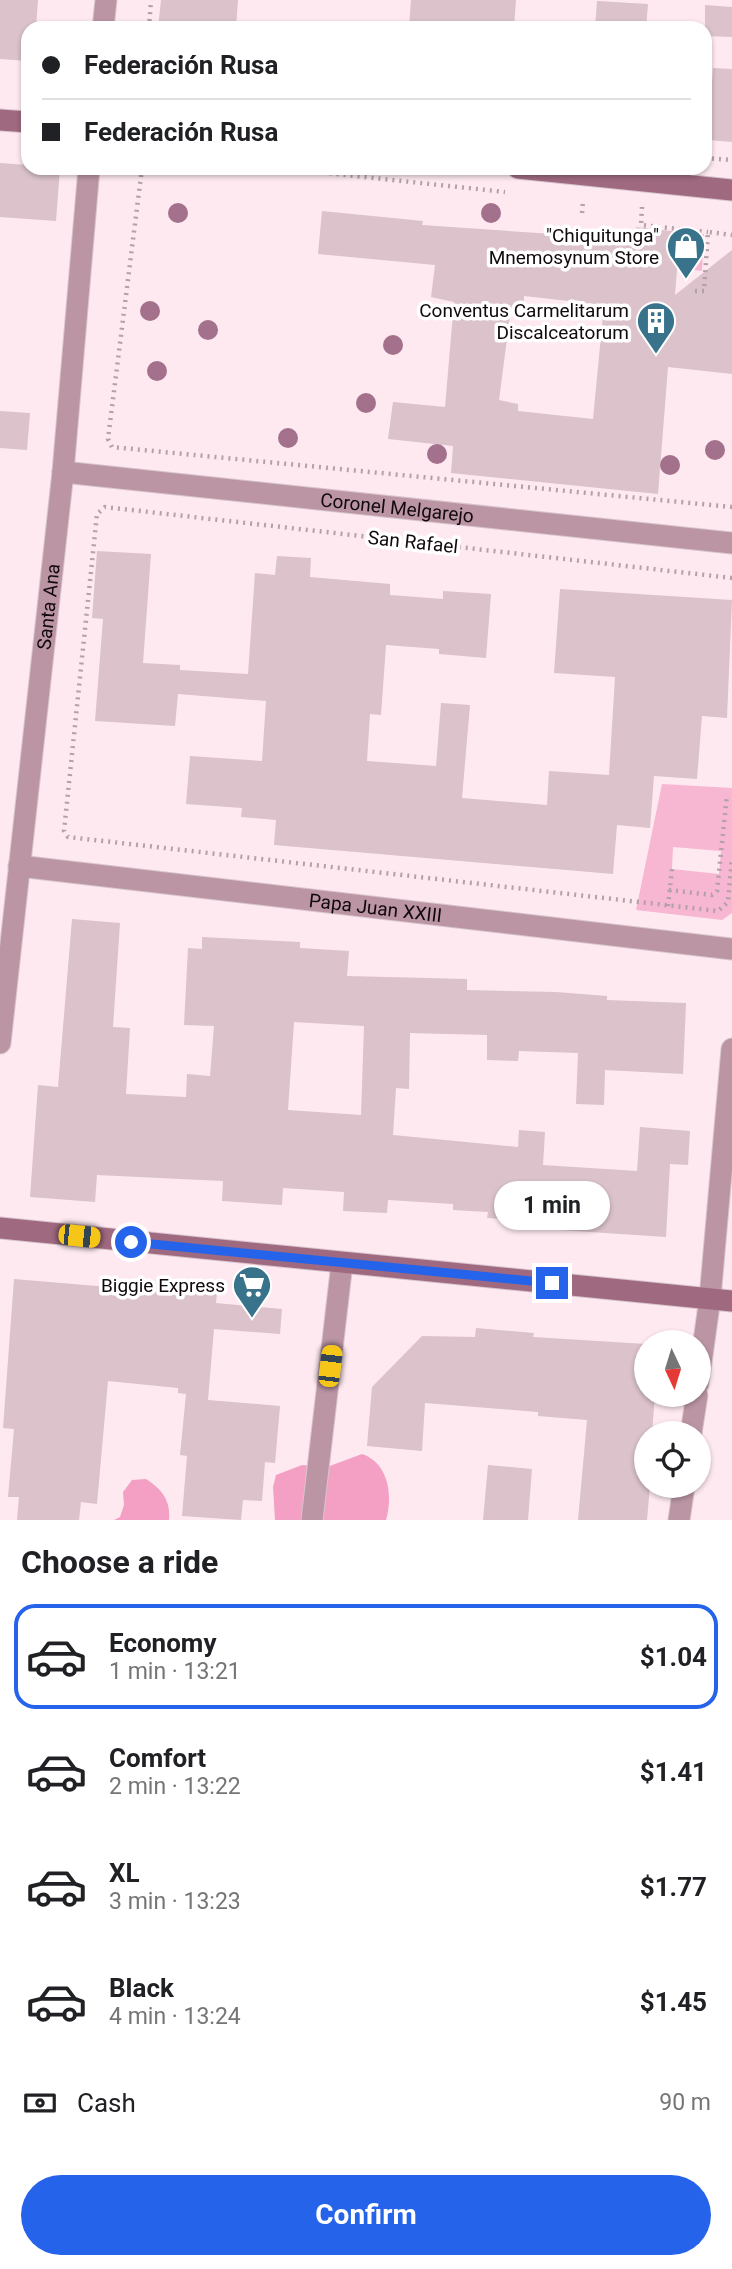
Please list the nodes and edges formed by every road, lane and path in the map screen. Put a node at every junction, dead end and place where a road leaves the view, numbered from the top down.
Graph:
1 (106, 0) edge
2 (151, 0) edge
3 (104, 21) edge
4 (150, 21) edge
5 (0, 120) edge
6 (21, 122) edge
7 (712, 159) edge
8 (732, 160) edge
9 (88, 175) edge
10 (141, 175) edge
11 (586, 175) edge
12 (732, 190) edge
13 (583, 200) dead end
14 (642, 206) dead end
15 (582, 213) dead end
16 (708, 232) junction
17 (732, 235) edge
18 (695, 291) dead end
19 (63, 472) junction
20 (732, 507) edge
21 (97, 514) joint
22 (732, 543) edge
23 (732, 578) edge
24 (727, 795) dead end
25 (724, 827) junction
26 (732, 827) edge
27 (68, 837) joint
28 (732, 858) edge
29 (19, 866) junction
30 (671, 869) dead end
31 (719, 874) junction
32 (730, 875) edge
33 (669, 890) junction
34 (668, 906) junction
35 (732, 949) edge
36 (0, 1043) edge
37 (732, 1049) edge
38 (0, 1228) edge
39 (342, 1263) junction
40 (710, 1298) junction
41 (732, 1301) edge
42 (706, 1330) edge
43 (682, 1498) edge
44 (312, 1520) edge
45 (679, 1520) edge

1 - 3 street
2 - 4 path
5 - 6 street
7 - 8 path
9 - 19 street, Santa Ana
10 - 20 path, Coronel Melgarejo
11 - 12 street
13 - 15 path
14 - 16 path
16 - 17 path
16 - 18 path
19 - 22 street, Coronel Melgarejo
19 - 29 street, Santa Ana
21 - 23 path, San Rafael
21 - 27 path, Santa Ana
24 - 25 path
25 - 26 path
25 - 31 path
27 - 34 path, Papa Juan XXIII
28 - 32 path
29 - 35 street, Papa Juan XXIII
29 - 36 street, Santa Ana
30 - 33 path
31 - 32 path
31 - 33 path
32 - 34 path, Papa Juan XXIII
33 - 34 path
37 - 40 street
38 - 39 street
39 - 40 street
39 - 44 street
40 - 41 street
40 - 42 street
43 - 45 street

